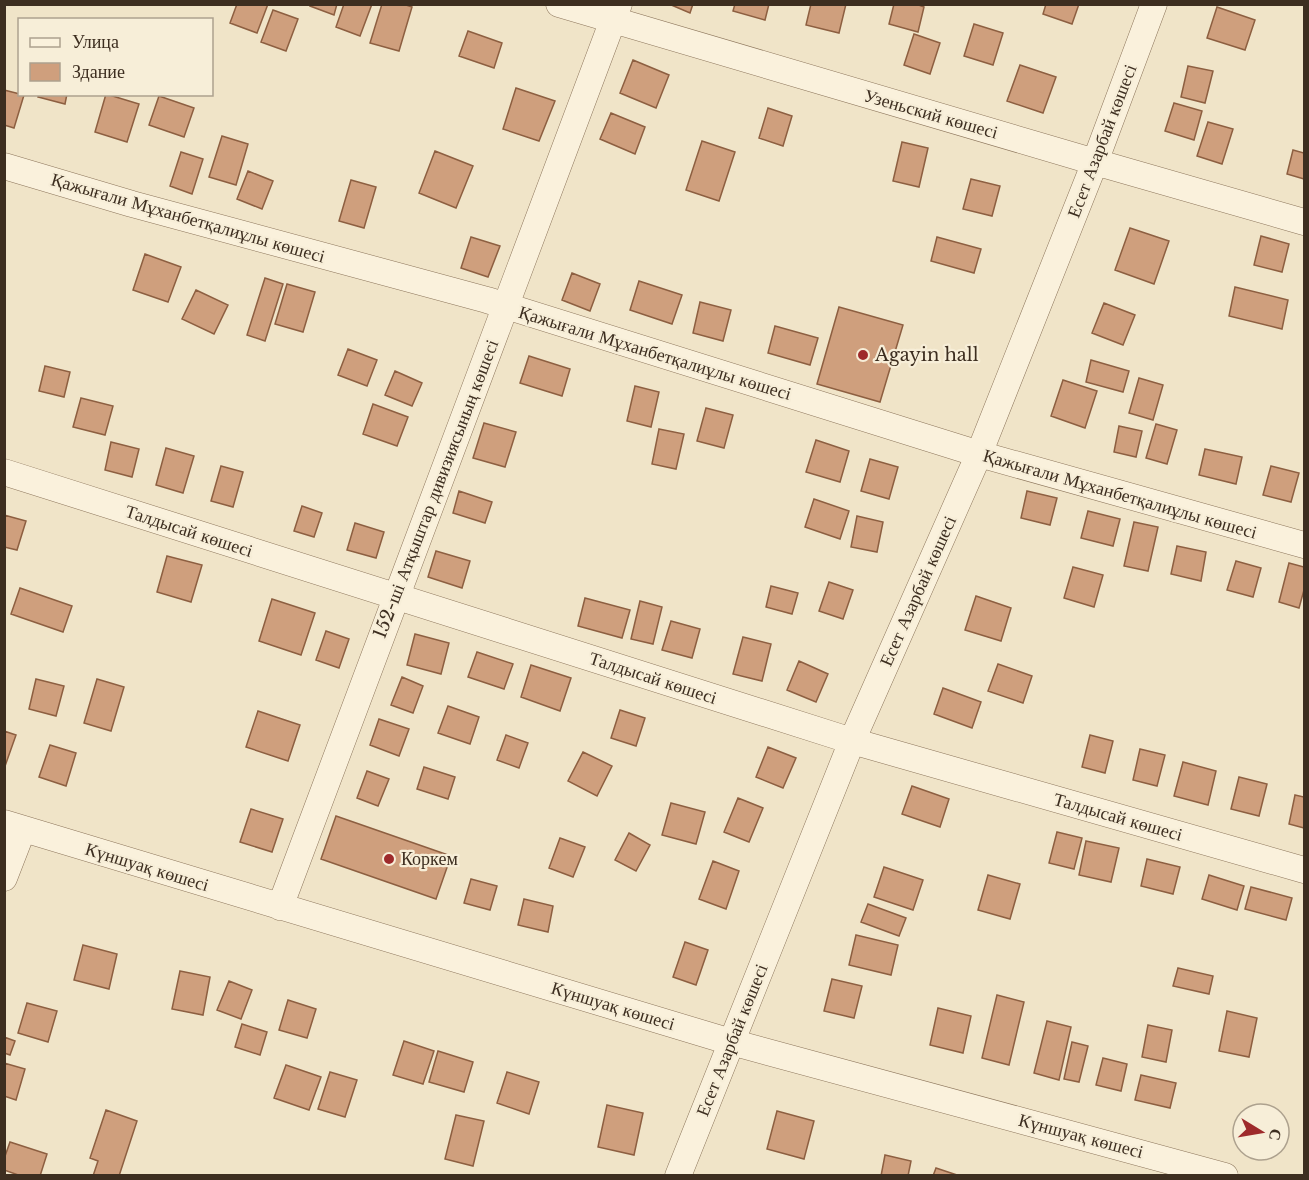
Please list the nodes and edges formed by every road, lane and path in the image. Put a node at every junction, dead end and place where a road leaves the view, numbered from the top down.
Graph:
1 (559, 4) edge
2 (1154, 4) edge
3 (616, 12) edge
4 (1095, 162) junction
5 (4, 166) edge
6 (1305, 222) edge
7 (505, 306) junction
8 (979, 454) junction
9 (4, 472) edge
10 (1305, 545) edge
11 (396, 596) junction
12 (852, 741) junction
13 (14, 826) edge
14 (1305, 870) edge
15 (4, 878) edge
16 (280, 907) junction
17 (731, 1042) junction
18 (678, 1176) edge
19 (1225, 1176) edge

1 - 3 street, Узеньский көшесі
2 - 4 street, Есет Азарбай көшесі
3 - 4 street, Узеньский көшесі
3 - 7 street, 152-ші Атқыштар дивизиясының көшесі
4 - 6 street, Узеньский көшесі
4 - 8 street, Есет Азарбай көшесі
5 - 7 street, Қажығали Мұханбетқалиұлы көшесі
7 - 8 street, Қажығали Мұханбетқалиұлы көшесі
7 - 11 street, 152-ші Атқыштар дивизиясының көшесі
8 - 10 street, Қажығали Мұханбетқалиұлы көшесі
8 - 12 street, Есет Азарбай көшесі
9 - 11 street, Талдысай көшесі
11 - 12 street, Талдысай көшесі
11 - 16 street, 152-ші Атқыштар дивизиясының көшесі
12 - 14 street, Талдысай көшесі
12 - 17 street, Есет Азарбай көшесі
13 - 15 street
13 - 16 street, Күншуақ көшесі
16 - 17 street, Күншуақ көшесі
17 - 18 street, Есет Азарбай көшесі
17 - 19 street, Күншуақ көшесі

